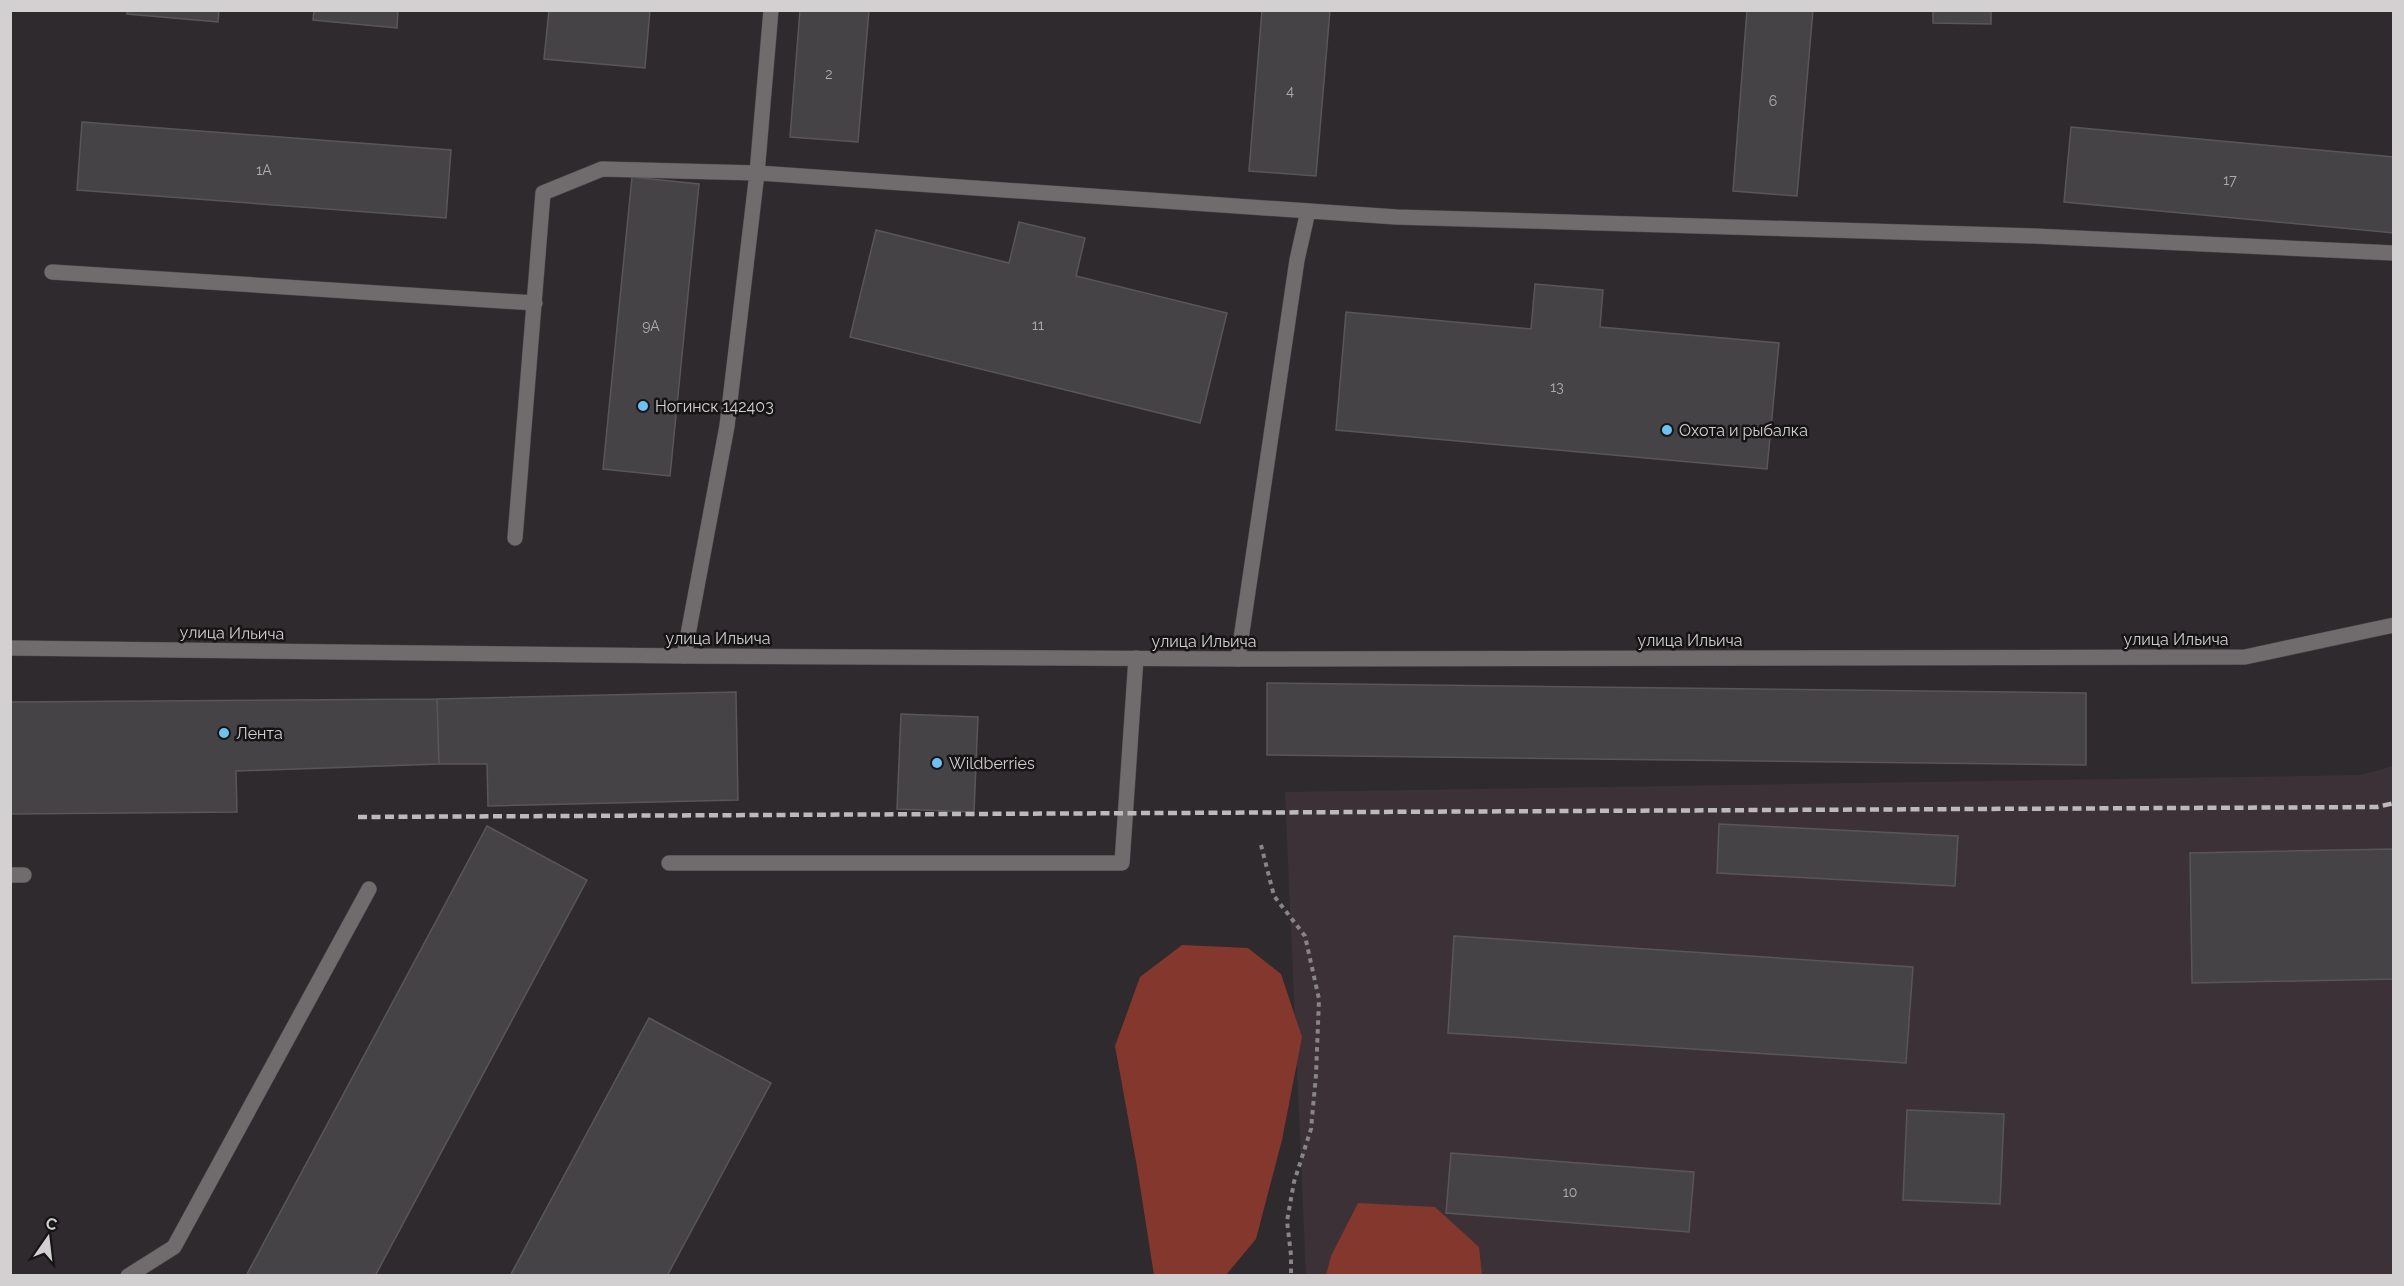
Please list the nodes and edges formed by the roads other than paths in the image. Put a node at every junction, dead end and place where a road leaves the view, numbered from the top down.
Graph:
1 (771, 10) edge
2 (757, 173) junction
3 (1308, 211) junction
4 (2394, 253) edge
5 (52, 272) dead end
6 (534, 303) junction
7 (515, 538) dead end
8 (2394, 625) edge
9 (10, 648) edge
10 (684, 656) junction
11 (1136, 658) junction
12 (1238, 659) junction
13 (669, 863) dead end
14 (369, 889) dead end
15 (128, 1275) edge

1 - 2 main road
2 - 3 main road
2 - 6 main road
2 - 10 main road
3 - 4 main road
3 - 12 main road
5 - 6 main road
6 - 7 main road
8 - 12 main road, улица Ильича
9 - 10 main road, улица Ильича
10 - 11 main road, улица Ильича
11 - 12 main road, улица Ильича
11 - 13 main road
14 - 15 main road

